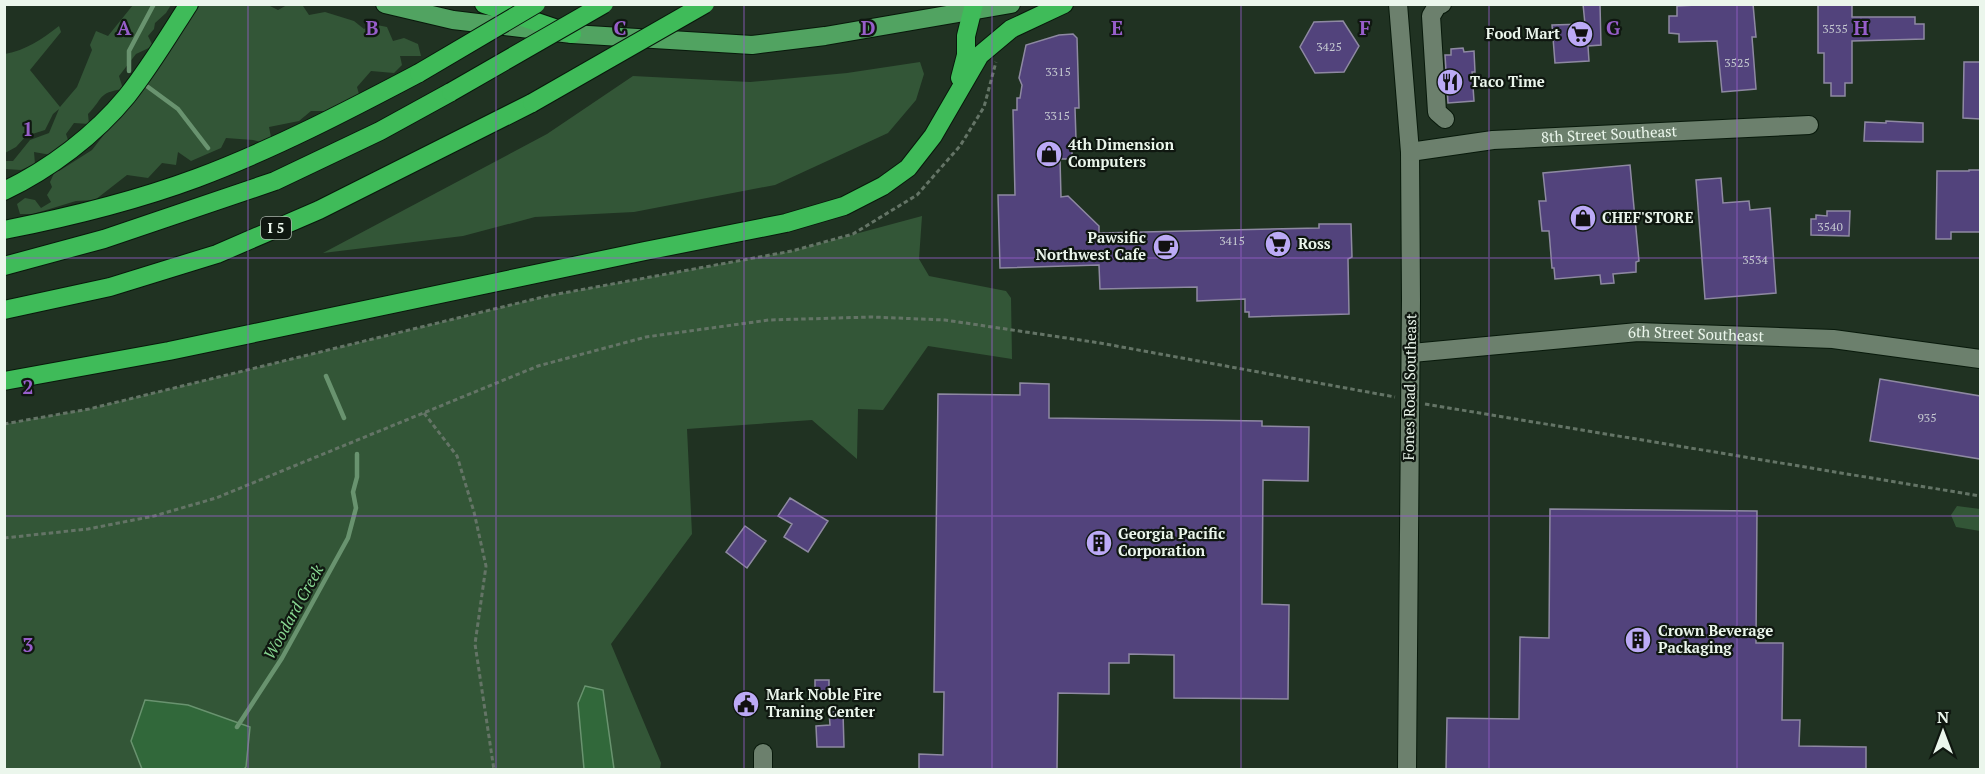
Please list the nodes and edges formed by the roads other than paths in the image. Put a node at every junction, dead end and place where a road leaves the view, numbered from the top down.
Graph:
1 (189, 4) edge
2 (385, 4) edge
3 (484, 4) edge
4 (536, 4) edge
5 (604, 4) edge
6 (705, 4) edge
7 (1011, 4) edge
8 (1064, 4) edge
9 (1398, 4) edge
10 (1442, 4) edge
11 (973, 8) edge
12 (572, 34) junction
13 (955, 97) junction
14 (1446, 119) dead end
15 (1809, 125) dead end
16 (1410, 152) junction
17 (4, 191) edge
18 (4, 231) edge
19 (4, 266) edge
20 (4, 310) edge
21 (1412, 353) junction
22 (1980, 359) edge
23 (4, 381) edge
24 (1407, 770) edge

1 - 17 highway
2 - 12 main road
3 - 12 highway
4 - 18 highway, bridge
5 - 19 highway, bridge
6 - 20 highway, I 5, bridge
7 - 11 main road
8 - 13 highway
9 - 16 street, Fones Road Southeast
10 - 14 street
11 - 12 main road
11 - 13 highway
13 - 23 highway
15 - 16 street, 8th Street Southeast
16 - 21 street, Fones Road Southeast
21 - 22 street, 6th Street Southeast
21 - 24 street, Fones Road Southeast

